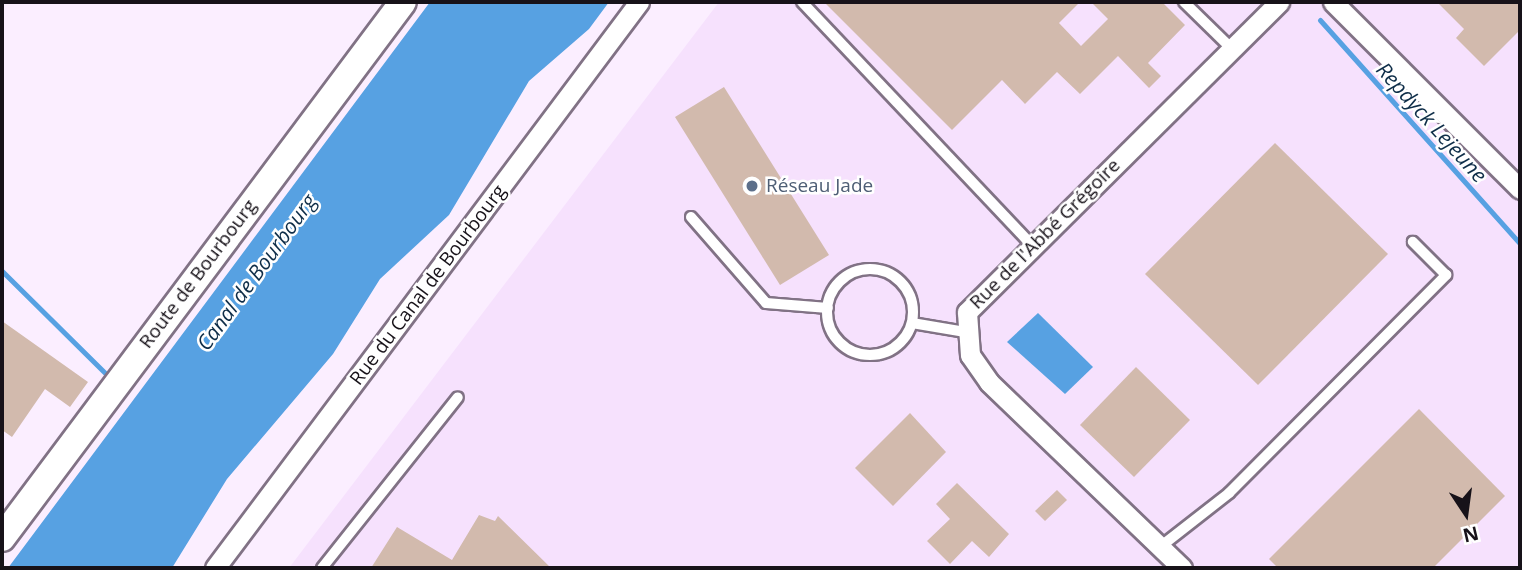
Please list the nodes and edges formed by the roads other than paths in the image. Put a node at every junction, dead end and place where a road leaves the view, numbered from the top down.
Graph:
1 (639, 2) edge
2 (802, 2) edge
3 (1185, 2) edge
4 (1279, 2) edge
5 (1333, 2) edge
6 (400, 5) edge
7 (1231, 48) junction
8 (1520, 189) edge
9 (691, 217) dead end
10 (1413, 242) dead end
11 (1033, 246) junction
12 (828, 307) junction
13 (912, 323) junction
14 (965, 332) junction
15 (458, 397) dead end
16 (2, 538) edge
17 (1160, 547) junction
18 (215, 568) edge
19 (322, 568) edge
20 (1182, 568) edge

1 - 18 street, Rue du Canal de Bourbourg
2 - 11 lane
3 - 7 lane
4 - 7 street, Rue de l'Abbé Grégoire
5 - 8 street
6 - 16 main road, Route de Bourbourg
7 - 11 street, Rue de l'Abbé Grégoire
9 - 12 lane
10 - 17 lane
11 - 14 street, Rue de l'Abbé Grégoire
12 - 13 lane
12 - 13 lane
13 - 14 lane
14 - 17 street, Rue de l'Abbé Grégoire
15 - 19 lane
17 - 20 street, Rue de l'Abbé Grégoire

